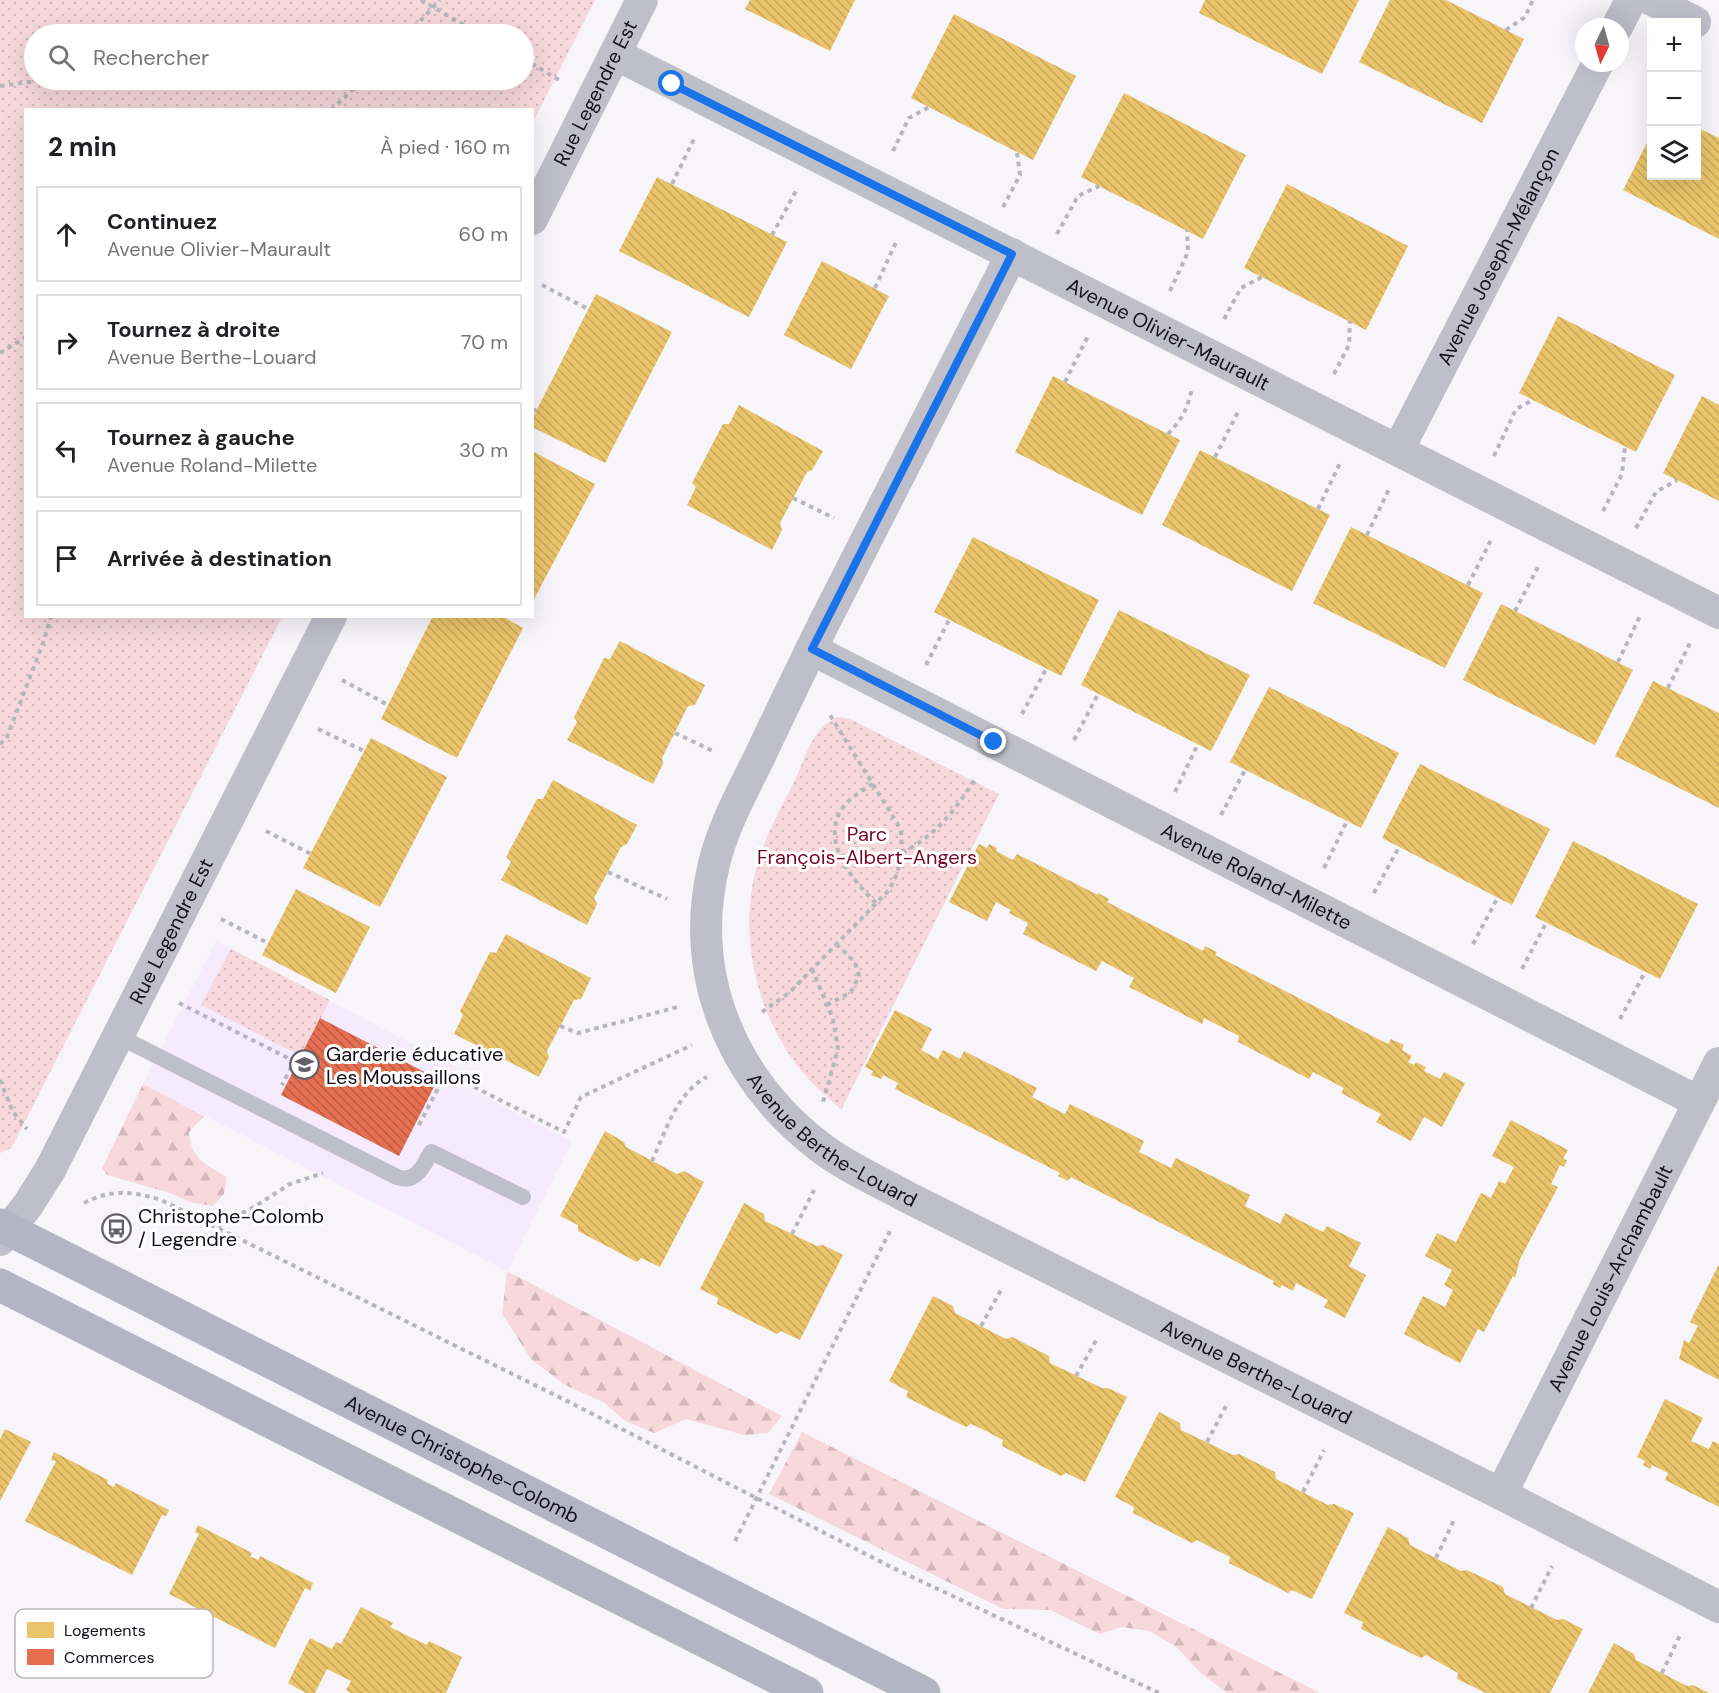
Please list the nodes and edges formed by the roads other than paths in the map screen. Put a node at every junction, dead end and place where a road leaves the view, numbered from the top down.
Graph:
1 (642, 0) edge
2 (1631, 0) edge
3 (1652, 0) edge
4 (1622, 18) edge
5 (1686, 18) edge
6 (1701, 25) edge
7 (1719, 34) edge
8 (615, 54) junction
9 (1593, 72) edge
10 (534, 215) edge
11 (1012, 254) junction
12 (1398, 450) junction
13 (1719, 613) edge
14 (330, 618) edge
15 (812, 649) junction
16 (118, 1036) junction
17 (1719, 1064) edge
18 (1700, 1102) junction
19 (523, 1197) dead end
20 (3, 1232) edge
21 (0, 1285) edge
22 (1501, 1494) junction
23 (1719, 1607) edge
24 (807, 1693) edge
25 (924, 1693) edge

1 - 8 street, Rue Legendre Est
2 - 4 street
3 - 5 street
6 - 7 street
8 - 10 street, Rue Legendre Est
8 - 11 street, Avenue Olivier-Maurault
9 - 12 street, Avenue Joseph-Mélançon
11 - 12 street, Avenue Olivier-Maurault
11 - 15 street, Avenue Berthe-Louard
12 - 13 street, Avenue Olivier-Maurault
14 - 16 street, Rue Legendre Est
15 - 18 street, Avenue Roland-Milette
15 - 22 street, Avenue Berthe-Louard
16 - 19 lane
16 - 20 street, Rue Legendre Est
17 - 18 street, Avenue Louis-Archambault
18 - 22 street, Avenue Louis-Archambault
20 - 25 main road, Avenue Christophe-Colomb
21 - 24 main road
22 - 23 street, Avenue Berthe-Louard

